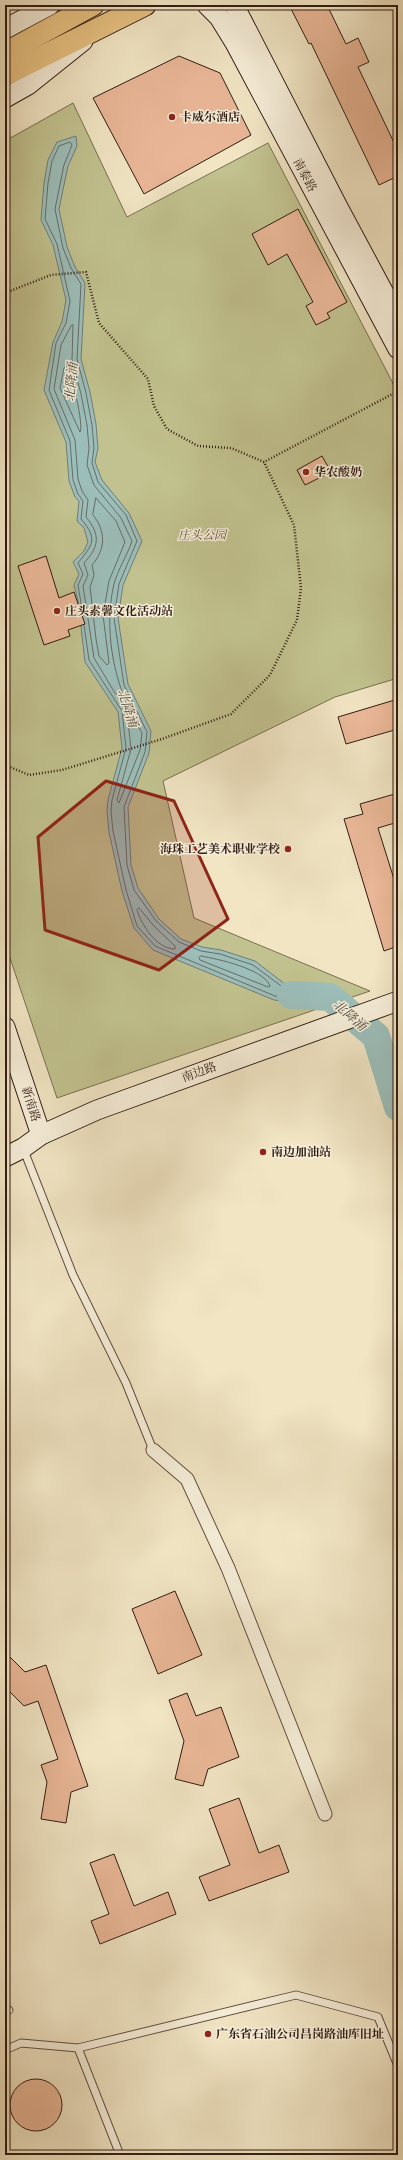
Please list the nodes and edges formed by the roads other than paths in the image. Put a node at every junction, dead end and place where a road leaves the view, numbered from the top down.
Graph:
1 (145, 5) edge
2 (207, 5) edge
3 (234, 5) edge
4 (39, 8) edge
5 (86, 8) edge
6 (100, 27) junction
7 (5, 29) edge
8 (5, 53) edge
9 (5, 75) edge
10 (5, 98) edge
11 (398, 319) edge
12 (398, 349) edge
13 (398, 1001) edge
14 (5, 1027) edge
15 (41, 1135) junction
16 (23, 1148) junction
17 (5, 1157) edge
18 (153, 1450) joint
19 (325, 1814) dead end
20 (78, 2048) junction
21 (5, 2050) edge
22 (398, 2066) edge
23 (120, 2155) edge

1 - 6 main road
2 - 12 street, 南泰路
3 - 11 street, 南泰路
4 - 7 street
5 - 8 main road
6 - 9 main road
6 - 10 street
13 - 15 street, 南边路
14 - 15 street, 新南路
15 - 16 street, 南边路
16 - 17 street, 南边路
16 - 18 lane
18 - 19 street
20 - 21 lane
20 - 22 lane
20 - 23 lane

